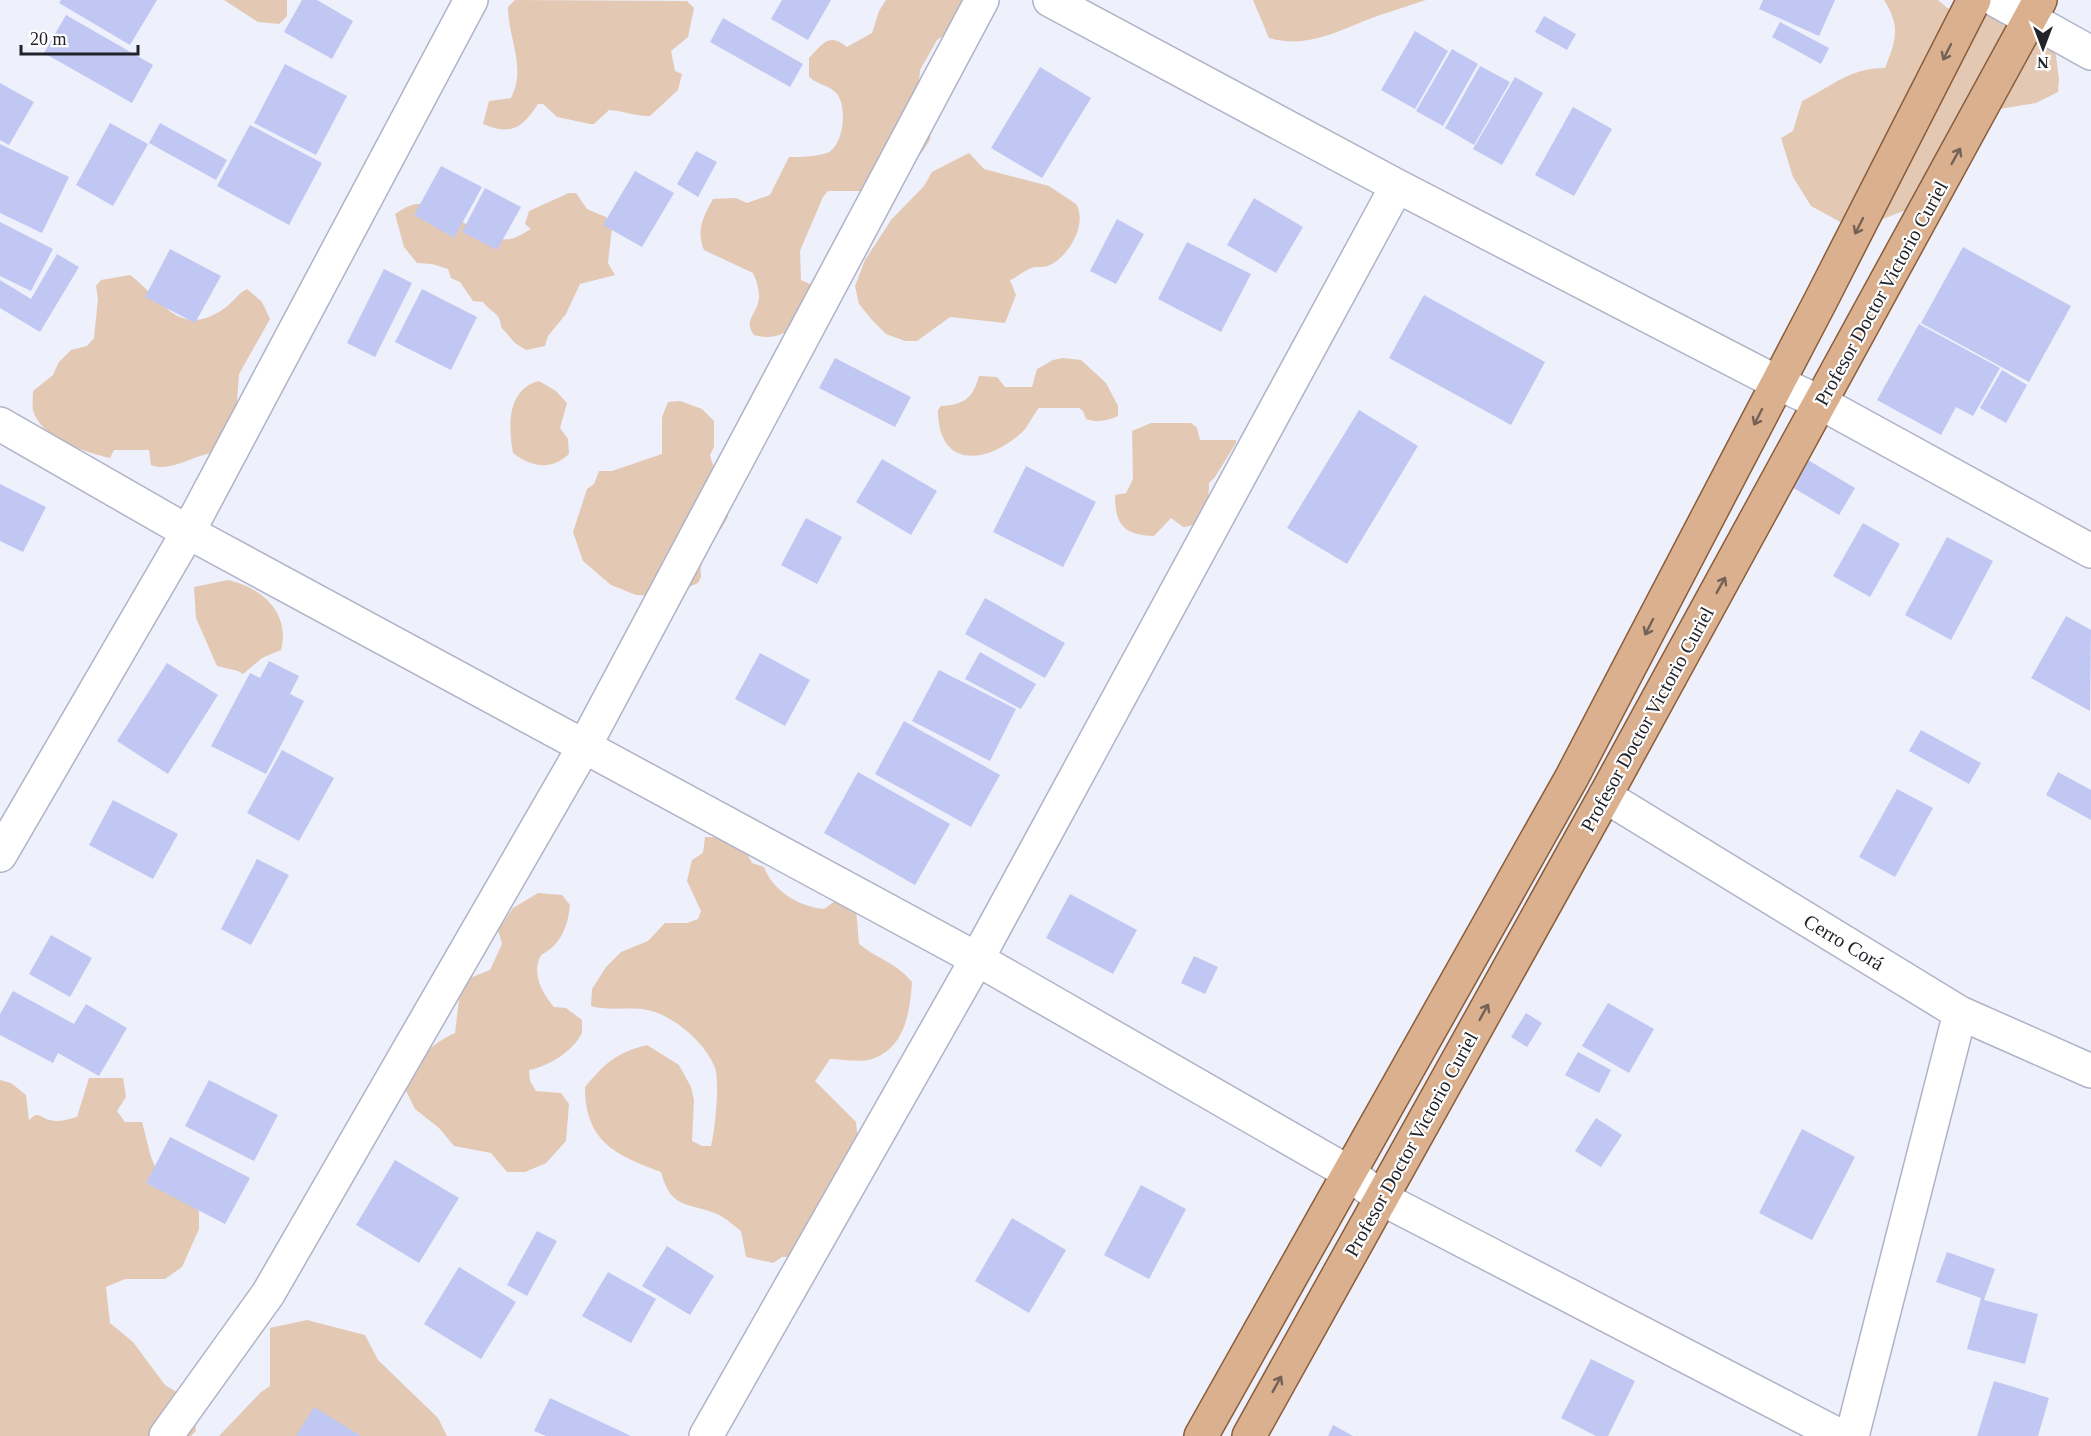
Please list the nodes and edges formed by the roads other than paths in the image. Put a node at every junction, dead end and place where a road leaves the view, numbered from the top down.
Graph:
1 (471, 0) edge
2 (981, 0) edge
3 (1050, 0) edge
4 (1974, 0) edge
5 (1996, 0) edge
6 (2036, 9) edge
7 (2091, 53) edge
8 (1396, 186) junction
9 (1776, 382) junction
10 (1821, 403) junction
11 (0, 424) edge
12 (188, 532) junction
13 (2091, 551) edge
14 (585, 745) junction
15 (1605, 796) junction
16 (0, 855) edge
17 (977, 959) junction
18 (1960, 1013) junction
19 (2091, 1071) edge
20 (1348, 1172) junction
21 (1381, 1198) junction
22 (166, 1436) edge
23 (706, 1436) edge
24 (1201, 1436) edge
25 (1249, 1436) edge
26 (1840, 1436) edge
27 (1852, 1436) edge

1 - 12 street
2 - 14 street
3 - 8 street
4 -> 9 main road, Profesor Doctor Victorio Curiel
5 - 6 street
6 - 7 street
10 -> 6 main road, Profesor Doctor Victorio Curiel
8 - 9 street
8 - 17 street
9 - 10 street
9 -> 20 main road, Profesor Doctor Victorio Curiel
10 - 13 street
15 -> 10 main road, Profesor Doctor Victorio Curiel
11 - 12 street
12 - 14 street
12 - 16 street
14 - 17 street
14 - 22 street
15 - 18 street, Cerro Corá
21 -> 15 main road, Profesor Doctor Victorio Curiel
17 - 20 street
17 - 23 street
18 - 19 street, Cerro Corá
18 - 27 street
20 - 21 street
20 - 24 main road, Profesor Doctor Victorio Curiel
25 -> 21 main road, Profesor Doctor Victorio Curiel
21 - 26 street

